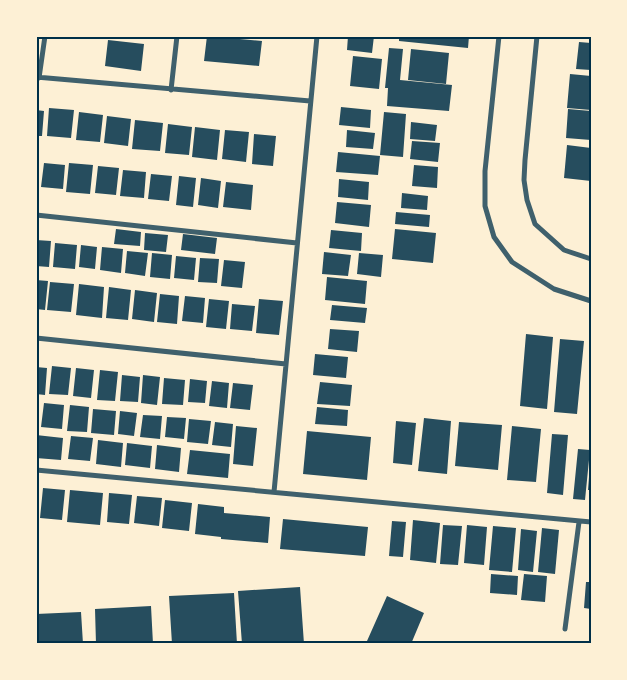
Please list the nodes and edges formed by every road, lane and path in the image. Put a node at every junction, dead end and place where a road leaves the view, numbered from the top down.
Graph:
1 (45, 36) edge
2 (177, 36) edge
3 (317, 36) edge
4 (499, 36) edge
5 (538, 36) edge
6 (38, 77) edge
7 (171, 90) junction
8 (310, 101) junction
9 (36, 215) edge
10 (297, 243) junction
11 (591, 259) edge
12 (591, 301) edge
13 (36, 338) edge
14 (286, 364) junction
15 (36, 470) edge
16 (274, 492) junction
17 (579, 522) junction
18 (591, 522) edge
19 (565, 629) dead end

1 - 6 street
2 - 7 street
3 - 8 street
4 - 12 street
5 - 11 street
6 - 7 street
7 - 8 street
8 - 10 street
9 - 10 street
10 - 14 street
13 - 14 street
14 - 16 street
15 - 16 street
16 - 17 street
17 - 18 street
17 - 19 street

